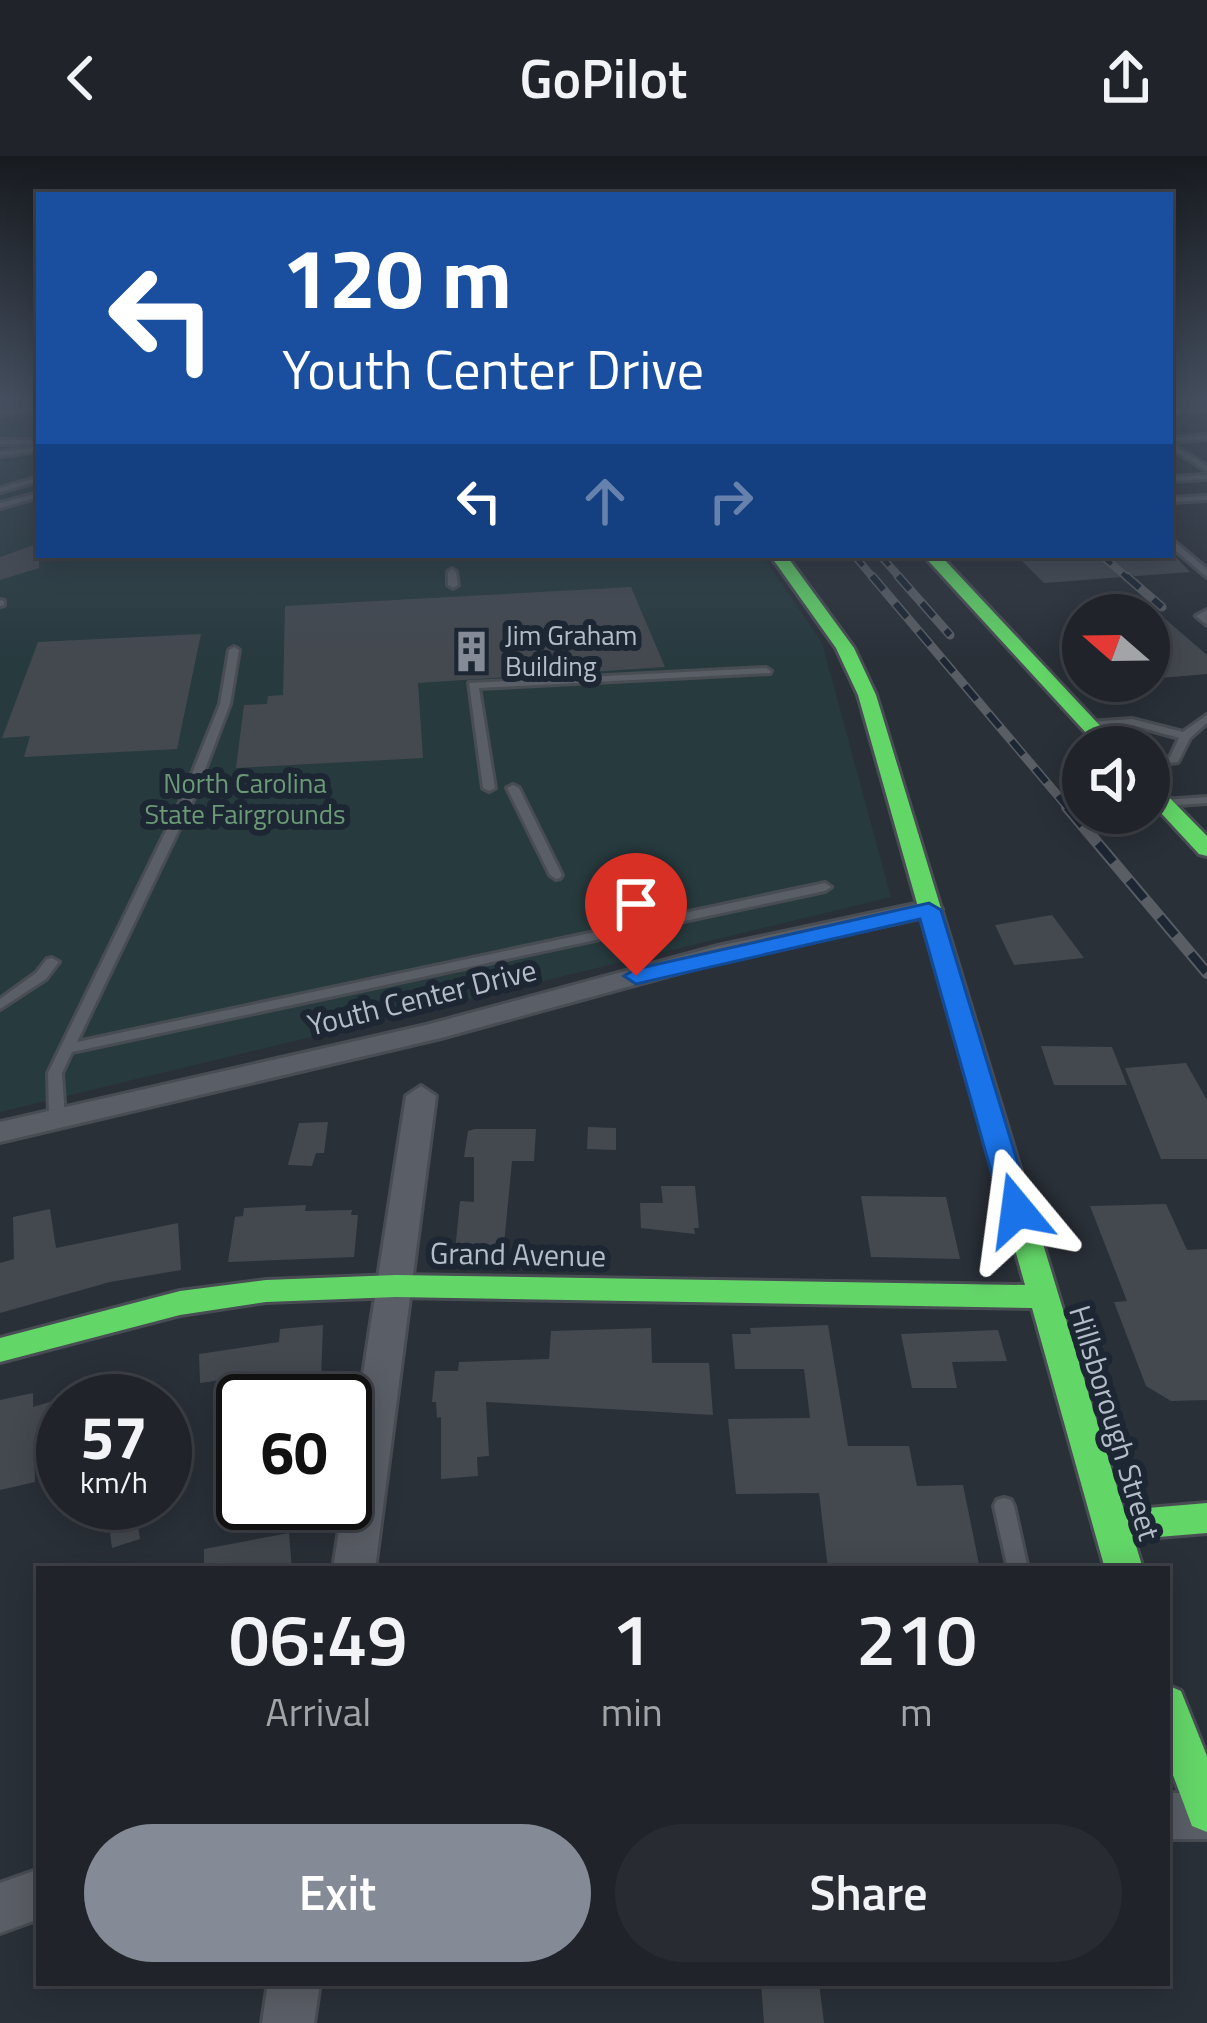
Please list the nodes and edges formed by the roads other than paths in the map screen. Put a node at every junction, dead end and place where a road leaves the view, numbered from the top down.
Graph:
1 (36, 496) edge
2 (1207, 498) edge
3 (1173, 500) edge
4 (0, 506) edge
5 (1173, 544) edge
6 (780, 558) edge
7 (934, 558) edge
8 (452, 572) dead end
9 (1207, 574) edge
10 (453, 585) dead end
11 (234, 650) dead end
12 (766, 671) dead end
13 (1207, 718) edge
14 (1089, 725) joint
15 (1185, 736) junction
16 (1170, 760) edge
17 (489, 788) dead end
18 (513, 788) dead end
19 (1170, 797) edge
20 (1207, 800) edge
21 (1170, 811) edge
22 (1207, 849) edge
23 (556, 875) dead end
24 (825, 887) dead end
25 (929, 910) junction
26 (52, 962) dead end
27 (0, 1004) edge
28 (66, 1049) junction
29 (421, 1096) dead end
30 (57, 1118) junction
31 (0, 1132) edge
32 (396, 1286) junction
33 (1042, 1297) junction
34 (0, 1350) edge
35 (1004, 1506) dead end
36 (1207, 1518) edge
37 (1111, 1526) junction
38 (354, 1566) edge
39 (1017, 1566) edge
40 (1123, 1566) edge
41 (1170, 1712) edge
42 (1207, 1813) edge
43 (1170, 1816) edge
44 (36, 1895) edge
45 (0, 1908) edge
46 (294, 1986) edge
47 (288, 2023) edge

1 - 4 lane
2 - 3 lane
5 - 9 lane
6 - 25 main road, Hillsborough Street
7 - 14 main road
8 - 10 lane
11 - 28 lane
12 - 17 lane
13 - 15 lane
14 - 15 lane
15 - 16 lane
18 - 23 lane
19 - 20 lane
21 - 22 main road
24 - 28 lane
25 - 30 street, Youth Center Drive
25 - 33 main road, Hillsborough Street
26 - 27 lane
28 - 30 lane
29 - 32 street
30 - 31 street, Youth Center Drive
32 - 33 main road, Grand Avenue
32 - 34 main road, Grand Avenue
32 - 38 street
33 - 37 main road, Hillsborough Street
35 - 39 lane
36 - 37 main road
37 - 40 main road, Hillsborough Street
41 - 42 main road
42 - 43 street
44 - 45 street
46 - 47 street

